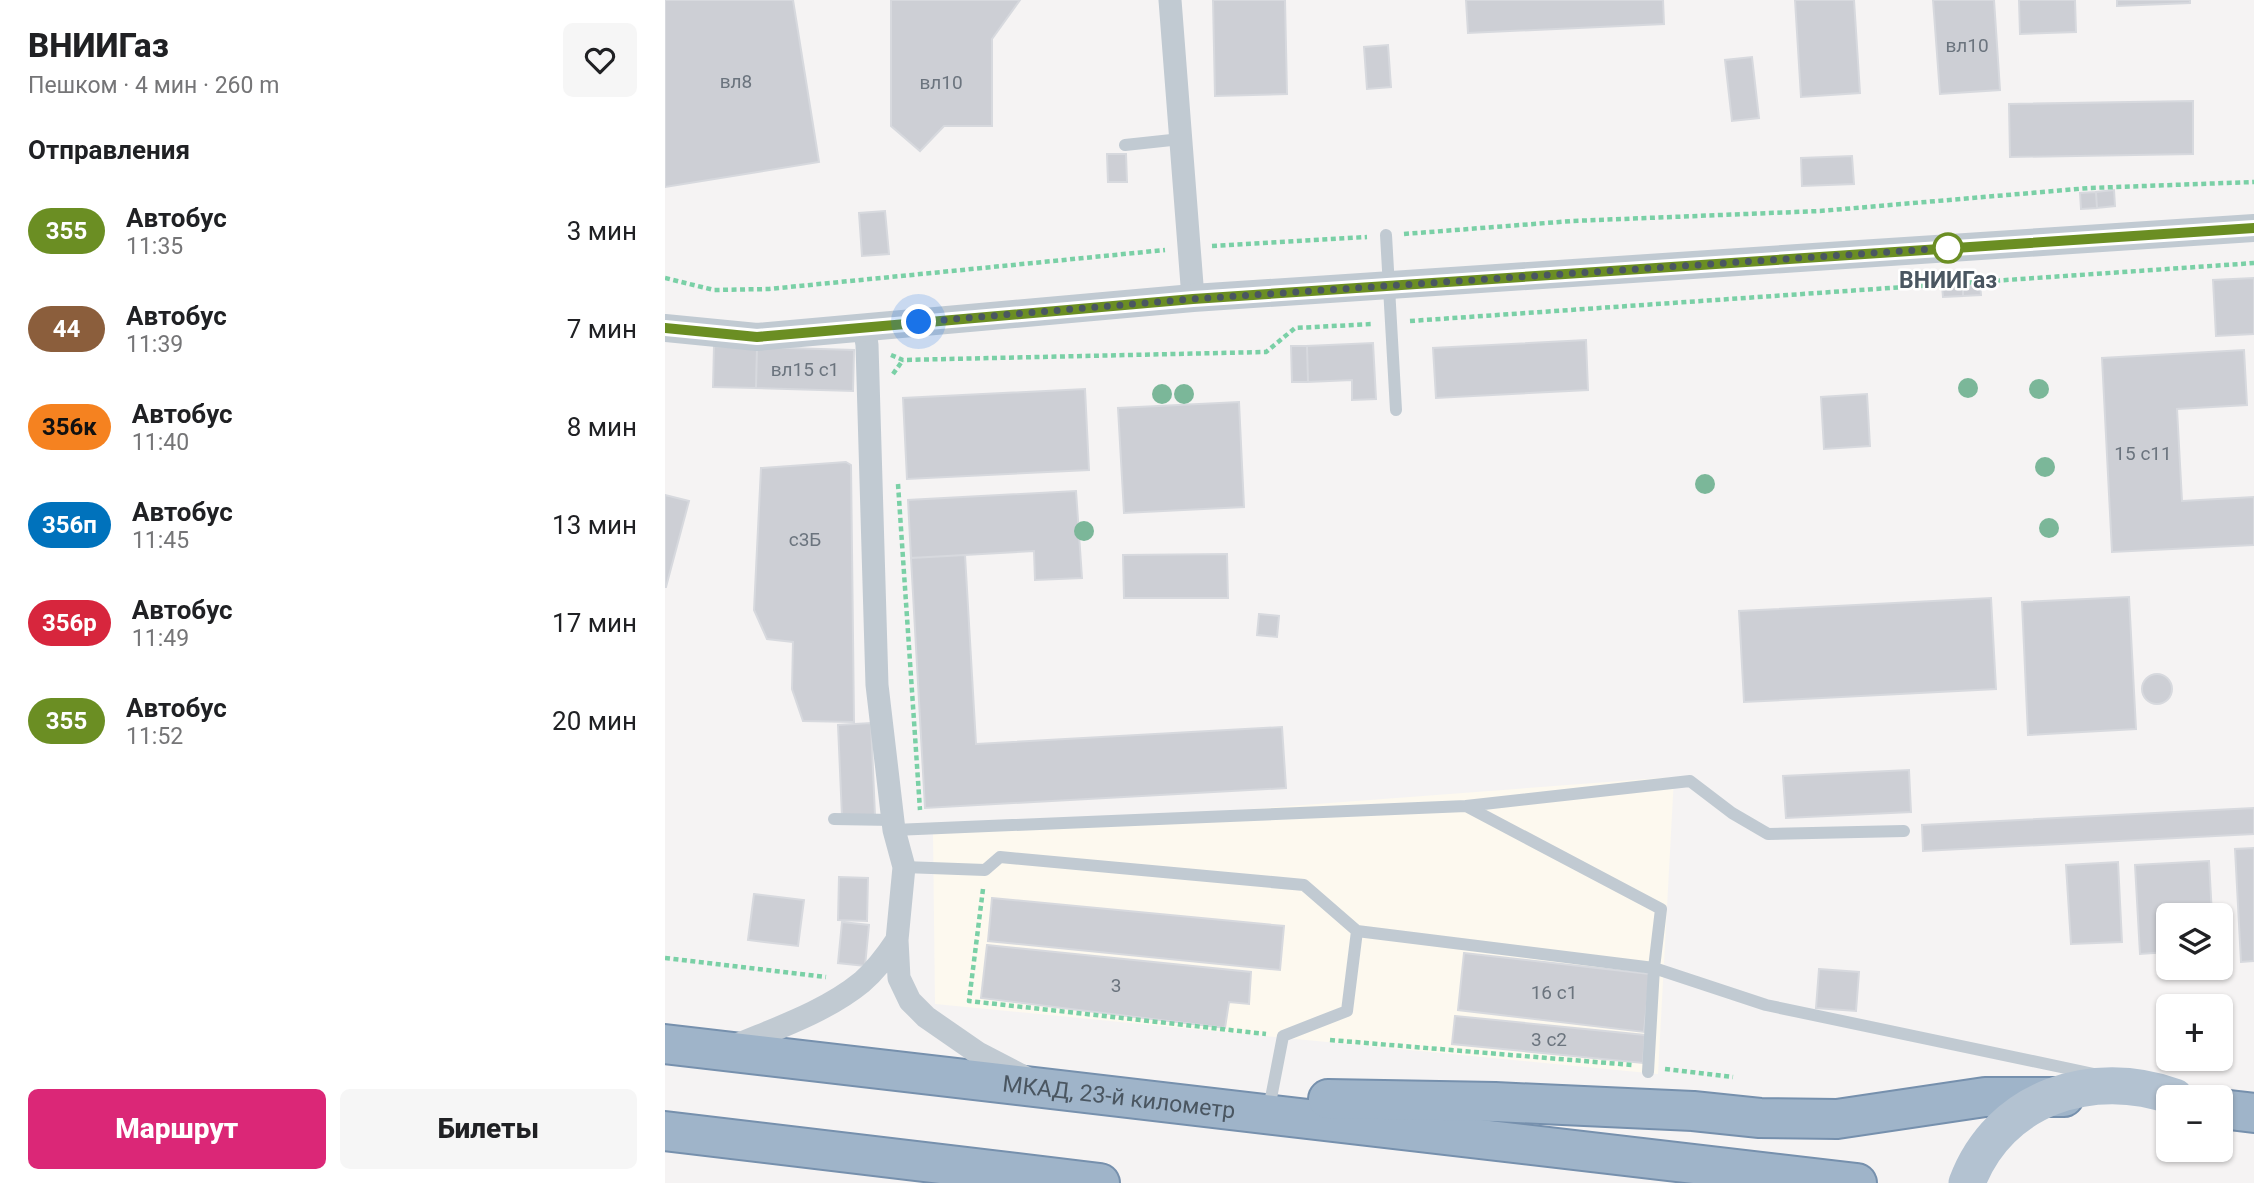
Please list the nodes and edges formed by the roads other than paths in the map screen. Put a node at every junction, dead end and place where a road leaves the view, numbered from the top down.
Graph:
1 (1170, 0) edge
2 (1181, 139) junction
3 (1125, 145) dead end
4 (2254, 228) edge
5 (1386, 235) road end
6 (1388, 286) junction
7 (1193, 299) junction
8 (665, 328) edge
9 (865, 336) junction
10 (1396, 410) dead end
11 (1466, 806) junction
12 (834, 819) dead end
13 (894, 825) junction
14 (1904, 831) dead end
15 (904, 867) junction
16 (1357, 931) junction
17 (897, 940) junction
18 (1654, 968) junction
19 (665, 1044) edge
20 (725, 1050) junction
21 (1648, 1072) dead end
22 (1042, 1087) junction
23 (2156, 1090) edge
24 (2156, 1090) edge
25 (1272, 1098) junction
26 (1155, 1100) junction
27 (2156, 1104) edge
28 (2233, 1110) edge
29 (2254, 1113) edge
30 (665, 1131) edge
31 (1100, 1183) edge
32 (1857, 1183) edge
33 (1967, 1183) edge

1 - 2 street
2 - 3 lane
2 - 7 street
4 - 6 street
5 - 6 lane
6 - 7 street
6 - 10 lane
7 - 9 street
8 - 9 street
9 - 13 street
11 - 13 lane
11 - 14 lane
11 - 18 lane
12 - 13 lane
13 - 15 street
15 - 16 lane
15 - 17 street
16 - 18 lane
16 - 25 lane
17 - 20 street
17 - 22 street
18 - 21 lane
18 - 23 lane
19 - 20 highway, МКАД, 23-й километр
20 - 22 highway, МКАД, 23-й километр
22 - 26 highway, МКАД, 23-й километр
24 - 33 main road, bridge
25 - 26 highway
25 - 27 highway
26 - 32 highway, МКАД, 23-й километр
28 - 29 highway
30 - 31 highway

